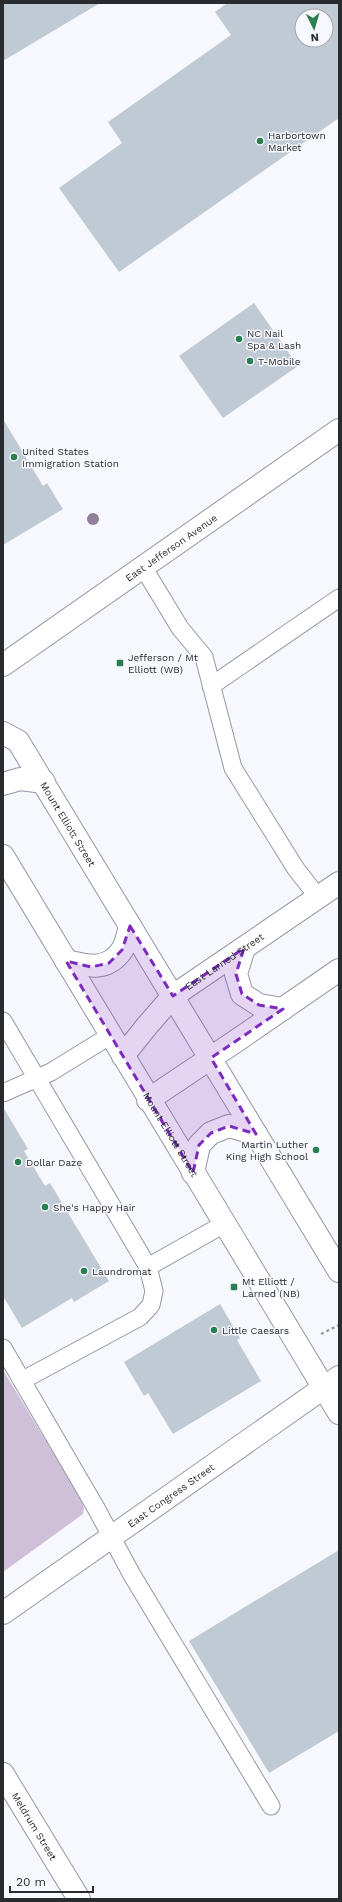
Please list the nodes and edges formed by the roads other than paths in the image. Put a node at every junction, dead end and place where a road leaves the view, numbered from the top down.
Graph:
1 (339, 430) edge
2 (143, 568) junction
3 (339, 598) edge
4 (3, 665) edge
5 (211, 686) junction
6 (3, 733) edge
7 (44, 782) junction
8 (3, 784) edge
9 (3, 856) edge
10 (339, 883) edge
11 (318, 897) junction
12 (130, 926) junction
13 (244, 948) junction
14 (66, 961) junction
15 (339, 970) edge
16 (174, 996) junction
17 (283, 1008) junction
18 (3, 1021) edge
19 (111, 1035) junction
20 (123, 1056) junction
21 (211, 1058) junction
22 (36, 1078) junction
23 (3, 1094) edge
24 (148, 1100) junction
25 (256, 1134) junction
26 (193, 1173) junction
27 (224, 1224) junction
28 (148, 1267) junction
29 (339, 1271) edge
30 (3, 1348) edge
31 (23, 1380) junction
32 (331, 1382) edge
33 (339, 1413) edge
34 (110, 1538) junction
35 (3, 1613) edge
36 (3, 1774) edge
37 (271, 1806) dead end
38 (79, 1899) edge

1 - 2 main road, East Jefferson Avenue
2 - 4 main road, East Jefferson Avenue
2 - 5 lane
3 - 5 lane
5 - 11 lane
6 - 7 main road, Mount Elliott Street
7 - 8 main road
7 - 12 main road, Mount Elliott Street
9 - 14 main road, Mount Elliott Street
10 - 11 main road, East Larned Street
11 - 13 main road, East Larned Street
12 - 14 main road
12 - 16 main road, Mount Elliott Street
13 - 16 main road, East Larned Street
13 - 17 main road
14 - 19 main road, Mount Elliott Street
15 - 17 main road
16 - 20 main road, East Larned Street
16 - 21 main road, Mount Elliott Street
17 - 21 main road
18 - 22 lane
19 - 20 main road, Mount Elliott Street
19 - 22 lane
20 - 24 main road, Mount Elliott Street
21 - 24 main road
21 - 25 main road, Mount Elliott Street
22 - 23 lane
22 - 28 lane
24 - 26 main road, Mount Elliott Street
25 - 26 main road
25 - 29 main road, Mount Elliott Street
26 - 27 main road, Mount Elliott Street
27 - 28 lane
27 - 32 main road, Mount Elliott Street
28 - 31 lane
30 - 31 lane
31 - 34 lane
32 - 33 main road, Mount Elliott Street
32 - 34 main road, East Congress Street
34 - 35 main road, East Congress Street
34 - 37 lane
36 - 38 main road, Meldrum Street

